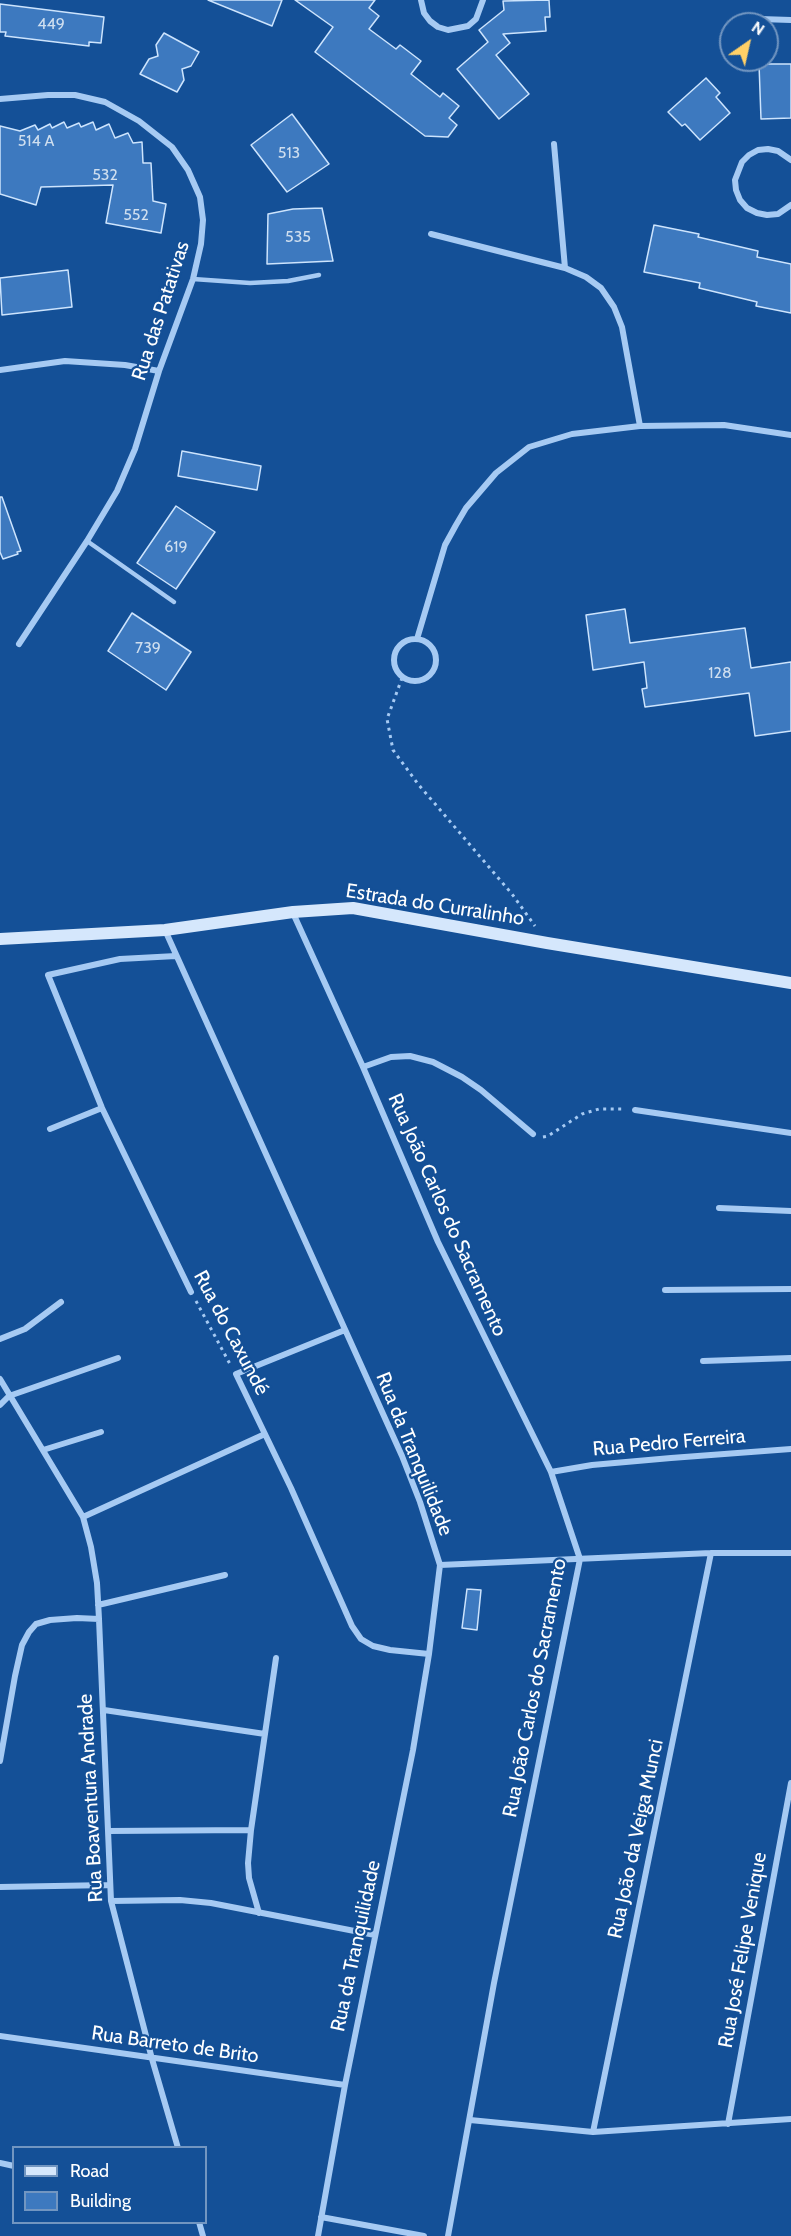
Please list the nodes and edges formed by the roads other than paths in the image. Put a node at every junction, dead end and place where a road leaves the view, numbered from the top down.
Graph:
1 (420, 0) edge
2 (483, 0) edge
3 (0, 99) edge
4 (554, 144) dead end
5 (791, 159) edge
6 (791, 205) edge
7 (431, 234) dead end
8 (565, 268) junction
9 (319, 275) dead end
10 (192, 279) junction
11 (0, 370) edge
12 (159, 371) junction
13 (640, 426) junction
14 (791, 435) edge
15 (87, 541) junction
16 (174, 602) dead end
17 (417, 639) junction
18 (19, 644) dead end
19 (293, 912) junction
20 (165, 930) junction
21 (0, 939) edge
22 (176, 956) junction
23 (791, 983) edge
24 (363, 1067) junction
25 (102, 1108) junction
26 (635, 1110) road end
27 (50, 1129) dead end
28 (791, 1133) edge
29 (533, 1134) road end
30 (719, 1208) dead end
31 (791, 1211) edge
32 (791, 1289) edge
33 (665, 1290) dead end
34 (191, 1292) road end
35 (62, 1302) dead end
36 (345, 1330) junction
37 (0, 1340) edge
38 (118, 1358) dead end
39 (791, 1358) edge
40 (703, 1361) dead end
41 (0, 1379) edge
42 (9, 1396) junction
43 (0, 1405) edge
44 (101, 1432) dead end
45 (265, 1434) junction
46 (791, 1449) edge
47 (43, 1450) junction
48 (551, 1472) junction
49 (83, 1517) junction
50 (711, 1553) junction
51 (791, 1553) edge
52 (580, 1559) junction
53 (440, 1565) junction
54 (225, 1575) dead end
55 (98, 1605) junction
56 (99, 1619) junction
57 (429, 1654) junction
58 (276, 1658) dead end
59 (104, 1710) junction
60 (265, 1734) junction
61 (0, 1761) edge
62 (791, 1783) edge
63 (251, 1830) junction
64 (108, 1831) junction
65 (109, 1885) junction
66 (0, 1887) edge
67 (111, 1901) junction
68 (259, 1913) junction
69 (375, 1935) junction
70 (0, 2036) edge
71 (152, 2059) junction
72 (345, 2085) junction
73 (791, 2119) edge
74 (470, 2120) junction
75 (728, 2124) junction
76 (593, 2132) junction
77 (177, 2146) edge
78 (321, 2217) junction
79 (318, 2236) edge
80 (424, 2236) edge
81 (448, 2236) edge

1 - 2 street
3 - 10 street, Rua das Patativas
4 - 8 street
5 - 6 street
7 - 8 street
8 - 13 street
9 - 10 lane
10 - 12 street, Rua das Patativas
11 - 12 street
12 - 15 street, Rua das Patativas
13 - 14 street
13 - 17 street
15 - 16 lane
15 - 18 street, Rua das Patativas
17 - 17 street
19 - 20 street, Estrada do Curralinho
19 - 23 street, Estrada do Curralinho
19 - 24 street, Rua João Carlos do Sacramento
20 - 21 street, Estrada do Curralinho
20 - 22 street, Rua da Tranquilidade
22 - 25 street, Rua do Caxundé
22 - 36 street, Rua da Tranquilidade
24 - 29 street
24 - 48 street, Rua João Carlos do Sacramento
25 - 27 street
25 - 34 street, Rua do Caxundé
26 - 28 street
30 - 31 street
32 - 33 street
35 - 37 street
36 - 45 street, Rua do Caxundé
36 - 53 street, Rua da Tranquilidade
38 - 42 street
39 - 40 street
41 - 42 street, Rua Boaventura Andrade
42 - 43 street
42 - 47 street, Rua Boaventura Andrade
44 - 47 street
45 - 49 street
45 - 57 street, Rua do Caxundé
46 - 48 street, Rua Pedro Ferreira
47 - 49 street, Rua Boaventura Andrade
48 - 52 street, Rua João Carlos do Sacramento
49 - 55 street, Rua Boaventura Andrade
50 - 51 street
50 - 52 street
50 - 76 street, Rua João da Veiga Munci
52 - 53 street
52 - 74 street, Rua João Carlos do Sacramento
53 - 57 street, Rua da Tranquilidade
54 - 55 street
55 - 56 street, Rua Boaventura Andrade
56 - 59 street, Rua Boaventura Andrade
56 - 61 street
57 - 69 street, Rua da Tranquilidade
58 - 60 street
59 - 60 street
59 - 64 street, Rua Boaventura Andrade
60 - 63 street
62 - 75 street, Rua José Felipe Venique
63 - 64 street
63 - 68 street
64 - 65 street, Rua Boaventura Andrade
65 - 66 street
65 - 67 street, Rua Boaventura Andrade
67 - 68 street
67 - 71 street, Rua Boaventura Andrade
68 - 69 street
69 - 72 street, Rua da Tranquilidade
70 - 71 street, Rua Barreto de Brito
71 - 72 street, Rua Barreto de Brito
71 - 77 street, Rua Boaventura Andrade
72 - 78 street, Rua da Tranquilidade
73 - 75 street
74 - 76 street
74 - 81 street, Rua João Carlos do Sacramento
75 - 76 street
78 - 79 street, Rua da Tranquilidade
78 - 80 street

